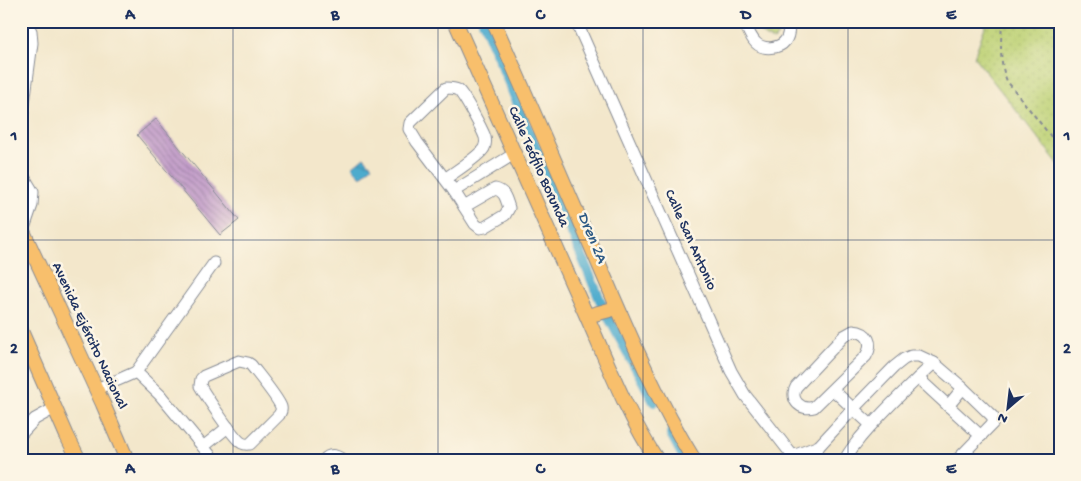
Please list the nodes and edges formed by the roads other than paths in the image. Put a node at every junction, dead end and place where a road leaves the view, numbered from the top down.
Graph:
1 (25, 21) edge
2 (455, 21) edge
3 (493, 21) edge
4 (576, 21) edge
5 (744, 21) edge
6 (788, 21) edge
7 (21, 126) edge
8 (514, 154) junction
9 (21, 172) edge
10 (445, 179) junction
11 (454, 191) junction
12 (464, 207) dead end
13 (22, 230) edge
14 (214, 263) dead end
15 (614, 308) junction
16 (590, 315) junction
17 (21, 331) edge
18 (934, 363) junction
19 (136, 372) junction
20 (918, 378) junction
21 (963, 388) junction
22 (96, 389) junction
23 (833, 390) junction
24 (948, 406) junction
25 (55, 408) junction
26 (853, 409) junction
27 (871, 425) junction
28 (228, 427) junction
29 (21, 434) edge
30 (981, 436) junction
31 (819, 446) junction
32 (203, 447) junction
33 (792, 458) edge
34 (79, 460) edge
35 (127, 460) edge
36 (214, 460) edge
37 (324, 460) edge
38 (343, 460) edge
39 (657, 460) edge
40 (694, 460) edge
41 (812, 460) edge
42 (844, 460) edge
43 (957, 460) edge

1 - 7 street
2 - 8 main road, Calle Teófilo Borunda
3 - 15 main road, Calle Teófilo Borunda
4 - 33 street, Calle San Antonio
5 - 6 street
8 - 11 street
8 - 16 main road, Calle Teófilo Borunda
9 - 13 street
10 - 10 street
10 - 11 street
11 - 12 street
13 - 22 main road, Avenida Ejército Nacional
14 - 19 street
15 - 16 main road
15 - 40 main road, Calle Teófilo Borunda
16 - 39 main road, Calle Teófilo Borunda
17 - 25 main road
18 - 20 street
18 - 21 street
18 - 26 street
19 - 22 street
19 - 32 street
20 - 24 street
20 - 27 street
21 - 24 street
21 - 30 street
22 - 35 main road, Avenida Ejército Nacional
23 - 23 street
23 - 26 street
24 - 30 street
25 - 29 street
25 - 34 main road
26 - 27 street
26 - 31 street
27 - 42 street
28 - 28 street
28 - 32 street
30 - 43 street
31 - 33 street
31 - 41 street
32 - 36 street
37 - 38 street

